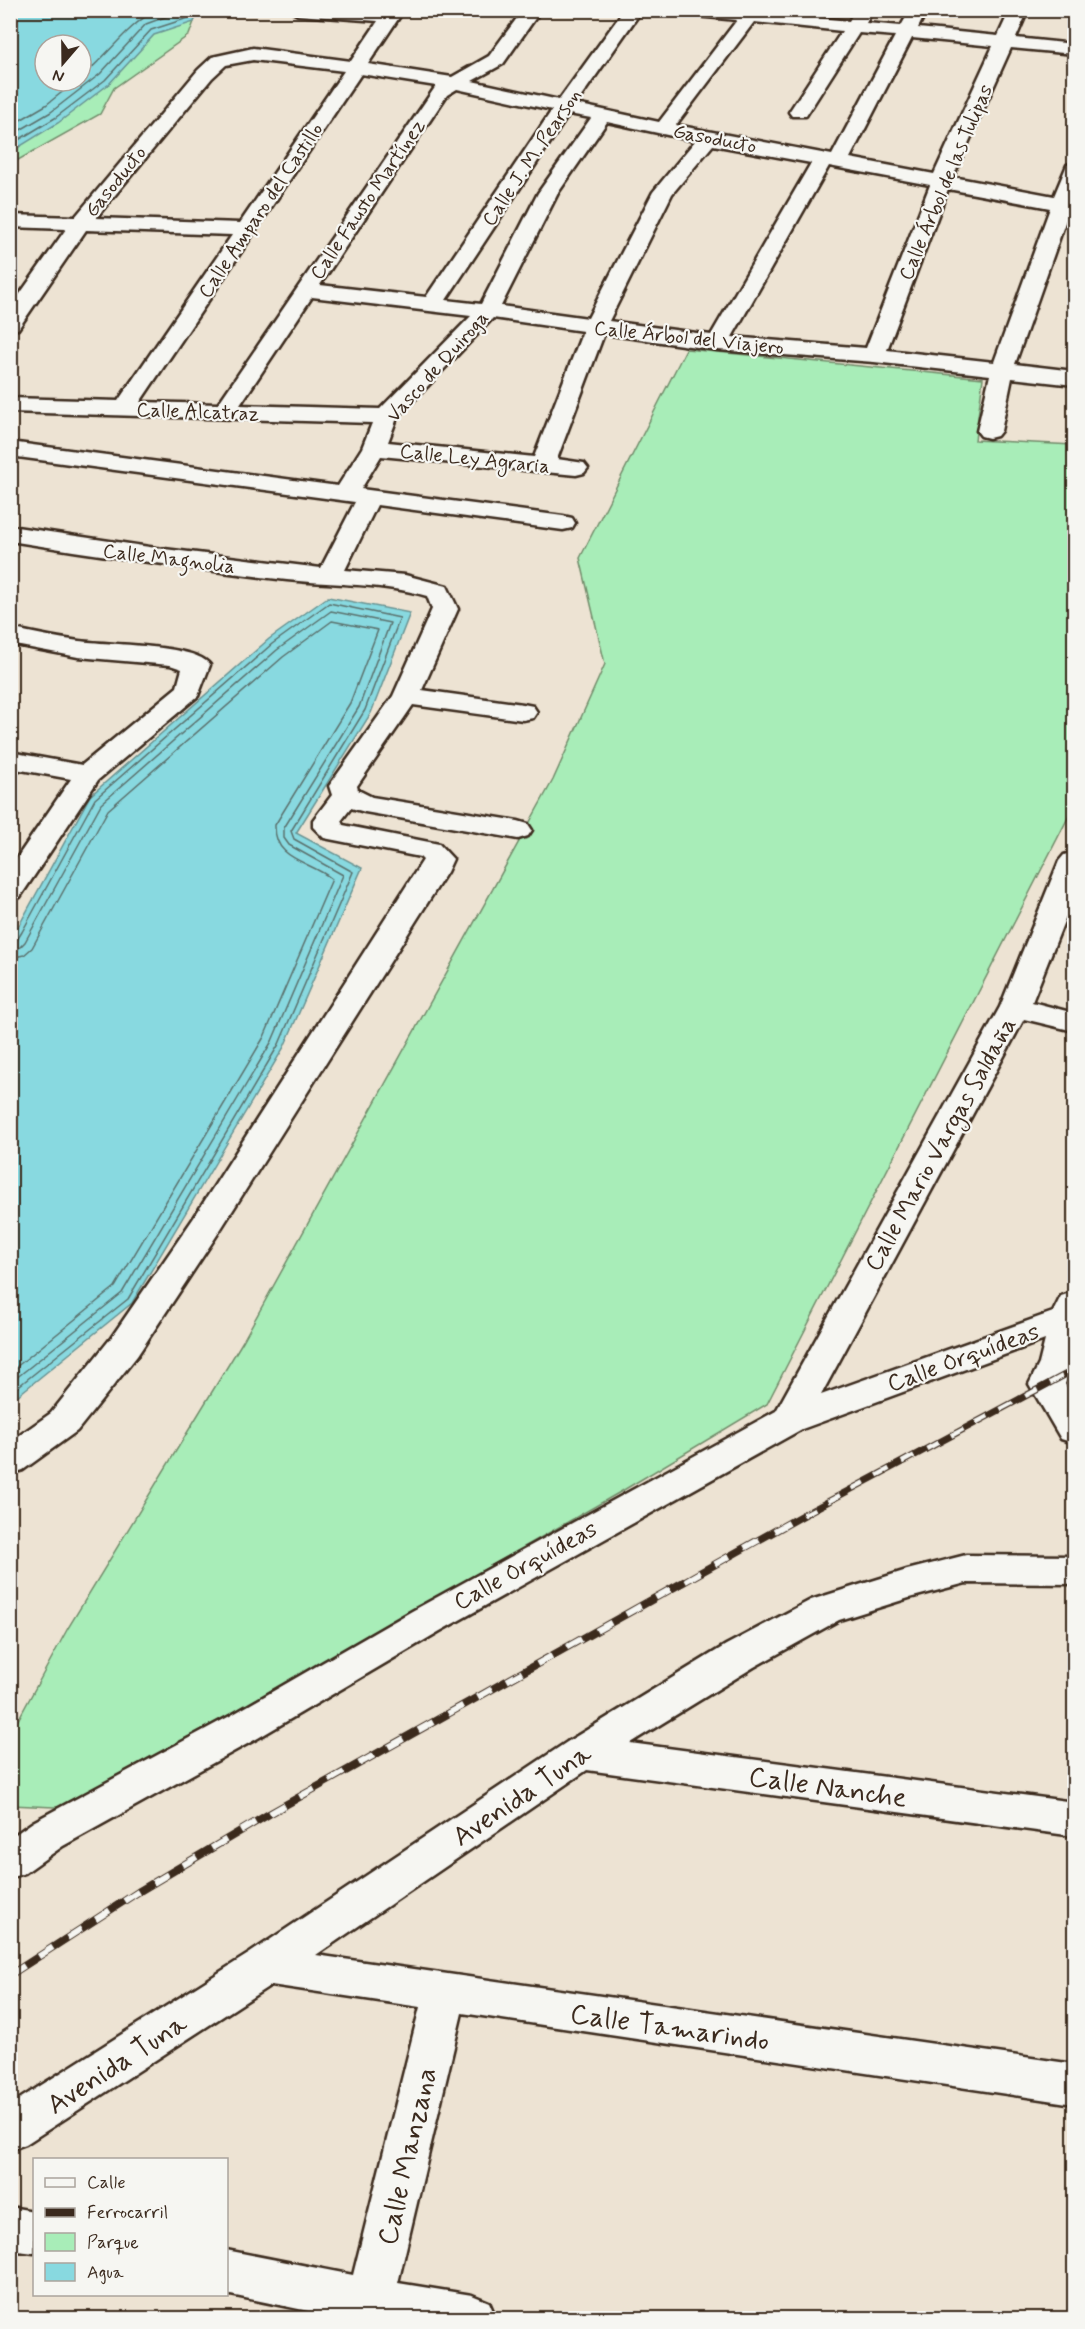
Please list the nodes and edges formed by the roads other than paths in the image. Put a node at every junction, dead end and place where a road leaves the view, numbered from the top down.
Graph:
1 (298, 10) edge
2 (532, 10) edge
3 (633, 10) edge
4 (687, 10) edge
5 (918, 10) edge
6 (1019, 10) edge
7 (753, 13) edge
8 (394, 14) edge
9 (859, 19) edge
10 (906, 32) junction
11 (1005, 43) junction
12 (1074, 49) edge
13 (357, 68) junction
14 (454, 83) junction
15 (564, 107) junction
16 (799, 112) dead end
17 (602, 116) junction
18 (664, 128) junction
19 (708, 138) junction
20 (832, 159) junction
21 (1074, 169) edge
22 (942, 179) junction
23 (1069, 205) edge
24 (10, 220) edge
25 (80, 224) junction
26 (247, 229) junction
27 (305, 290) junction
28 (432, 305) junction
29 (488, 311) junction
30 (10, 324) edge
31 (595, 327) junction
32 (718, 344) junction
33 (874, 355) junction
34 (1002, 370) junction
35 (1074, 378) edge
36 (10, 405) edge
37 (41, 406) junction
38 (124, 409) junction
39 (224, 412) junction
40 (386, 416) junction
41 (989, 431) dead end
42 (10, 439) edge
43 (374, 448) junction
44 (10, 449) edge
45 (543, 465) junction
46 (576, 468) dead end
47 (358, 494) junction
48 (563, 523) dead end
49 (10, 534) edge
50 (329, 577) junction
51 (10, 636) edge
52 (406, 696) junction
53 (523, 712) dead end
54 (10, 760) edge
55 (88, 774) junction
56 (346, 795) junction
57 (518, 830) dead end
58 (1074, 861) edge
59 (11, 889) edge
60 (1015, 1007) junction
61 (1074, 1022) edge
62 (1071, 1311) edge
63 (1066, 1363) edge
64 (789, 1420) junction
65 (1074, 1430) edge
66 (10, 1461) edge
67 (1074, 1570) edge
68 (581, 1753) junction
69 (1074, 1819) edge
70 (29, 1833) edge
71 (10, 1861) edge
72 (265, 1966) junction
73 (445, 1993) junction
74 (1074, 2084) edge
75 (10, 2130) edge
76 (10, 2228) edge
77 (33, 2232) edge
78 (228, 2273) edge
79 (369, 2310) edge
80 (472, 2319) edge

1 - 8 street
2 - 14 street, Calle Fausto Martínez
3 - 15 street, Calle J. M. Pearson
4 - 7 street
5 - 10 street
6 - 11 street, Calle Árbol de las Tulipas
7 - 9 street
7 - 18 street
8 - 13 street, Calle Amparo del Castillo
9 - 10 street
9 - 16 street
10 - 11 street
10 - 20 street
11 - 12 street
11 - 22 street, Calle Árbol de las Tulipas
13 - 14 street, Gasoducto
13 - 25 street, Gasoducto
13 - 26 street, Calle Amparo del Castillo
14 - 15 street, Gasoducto
14 - 27 street, Calle Fausto Martínez
15 - 17 street, Gasoducto
15 - 28 street, Calle J. M. Pearson
17 - 18 street, Gasoducto
17 - 29 street, Vasco de Quiroga
18 - 19 street, Gasoducto
19 - 20 street, Gasoducto
19 - 31 street
20 - 22 street, Gasoducto
20 - 32 street
21 - 23 street
22 - 23 street, Gasoducto
22 - 33 street, Calle Árbol de las Tulipas
23 - 34 street
24 - 25 street
25 - 26 street
25 - 30 street, Gasoducto
26 - 38 street, Calle Amparo del Castillo
27 - 28 street, Calle Árbol del Viajero
27 - 39 street, Calle Fausto Martínez
28 - 29 street, Calle Árbol del Viajero
29 - 31 street, Calle Árbol del Viajero
29 - 40 street, Vasco de Quiroga
31 - 32 street, Calle Árbol del Viajero
31 - 45 street
32 - 33 street, Calle Árbol del Viajero
33 - 34 street, Calle Árbol del Viajero
34 - 35 street, Calle Árbol del Viajero
34 - 41 street
36 - 37 street, Calle Alcatraz
37 - 38 street, Calle Alcatraz
37 - 42 street
38 - 39 street, Calle Alcatraz
39 - 40 street, Calle Alcatraz
40 - 43 street, Vasco de Quiroga
43 - 45 street, Calle Ley Agraria
43 - 47 street, Vasco de Quiroga
44 - 47 street
45 - 46 street, Calle Ley Agraria
47 - 48 street
47 - 50 street, Vasco de Quiroga
49 - 50 street, Calle Magnolia
50 - 52 street, Calle Magnolia
51 - 55 street
52 - 53 street
52 - 56 street, Calle Magnolia
54 - 55 street
55 - 59 street
56 - 57 street
56 - 66 street
58 - 60 street, Calle Mario Vargas Saldaña
60 - 61 street
60 - 64 street, Calle Mario Vargas Saldaña
62 - 63 street
62 - 64 street, Calle Orquídeas
63 - 65 street
64 - 70 street, Calle Orquídeas
67 - 68 street, Avenida Tuna
68 - 69 street, Calle Nanche
68 - 72 street, Avenida Tuna
70 - 71 street, Calle Orquídeas
72 - 73 street, Calle Tamarindo
72 - 75 street, Avenida Tuna
73 - 74 street, Calle Tamarindo
73 - 79 street, Calle Manzana
76 - 77 street
78 - 79 street
79 - 80 street

